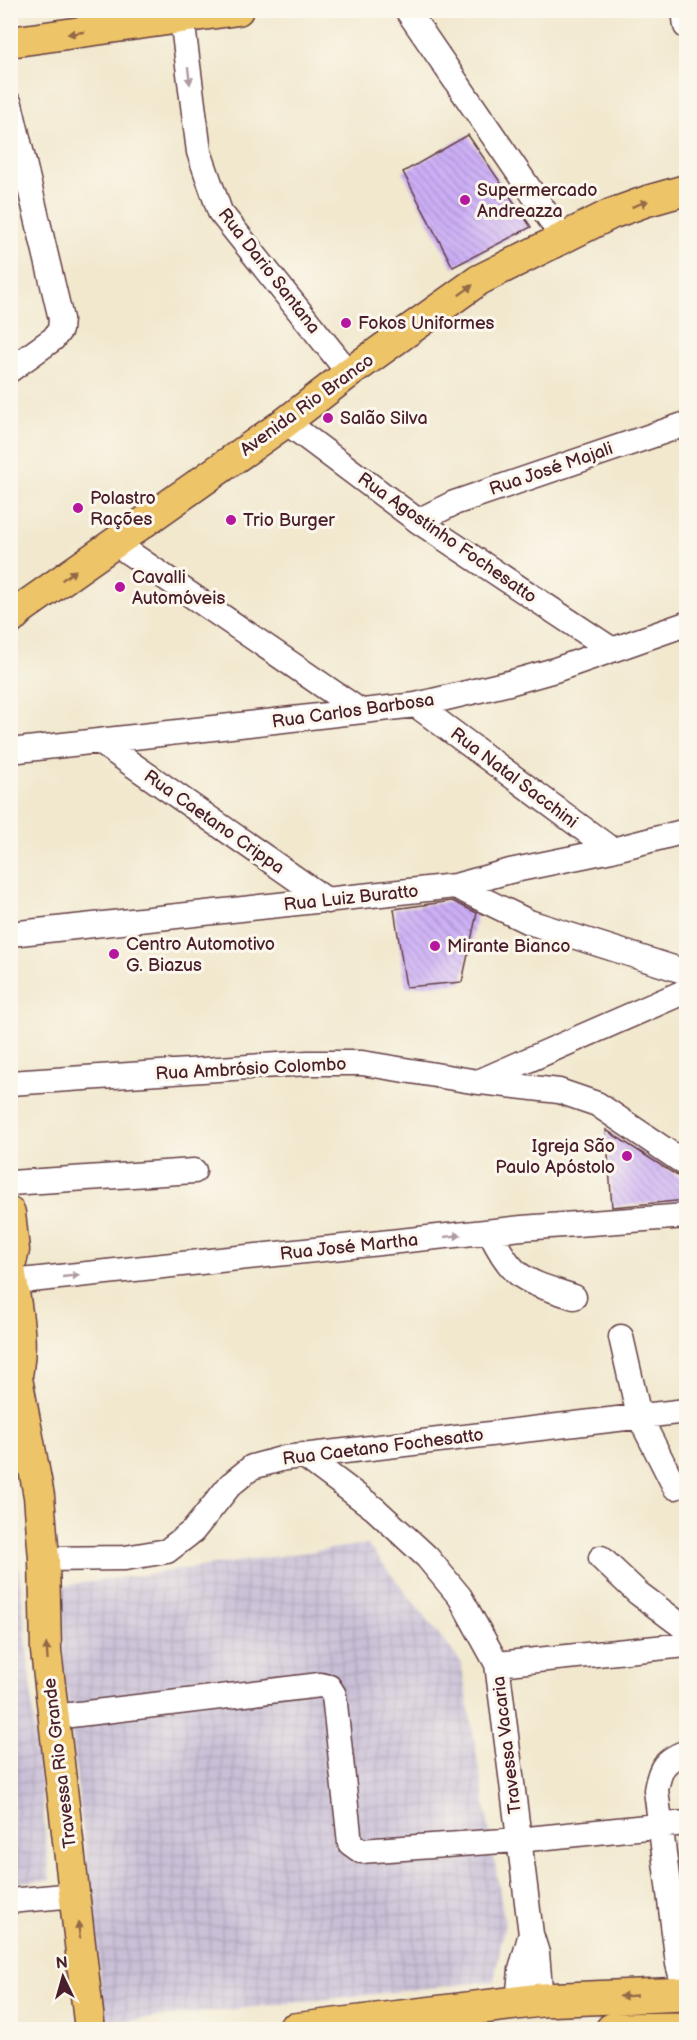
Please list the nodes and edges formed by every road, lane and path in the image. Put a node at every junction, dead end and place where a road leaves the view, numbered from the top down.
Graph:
1 (238, 10) edge
2 (407, 10) edge
3 (684, 10) edge
4 (143, 17) edge
5 (182, 18) junction
6 (687, 26) edge
7 (10, 42) edge
8 (10, 105) edge
9 (687, 190) edge
10 (562, 238) junction
11 (10, 370) edge
12 (349, 373) junction
13 (286, 422) junction
14 (687, 424) edge
15 (418, 521) junction
16 (115, 543) junction
17 (14, 614) edge
18 (687, 624) edge
19 (611, 649) junction
20 (416, 705) junction
21 (360, 711) junction
22 (100, 742) junction
23 (10, 751) edge
24 (687, 831) edge
25 (612, 850) junction
26 (455, 886) junction
27 (328, 901) junction
28 (10, 934) edge
29 (687, 972) edge
30 (687, 991) edge
31 (478, 1082) junction
32 (10, 1083) edge
33 (687, 1164) edge
34 (194, 1171) dead end
35 (10, 1183) edge
36 (10, 1213) edge
37 (687, 1216) edge
38 (490, 1232) junction
39 (11, 1262) edge
40 (574, 1298) dead end
41 (621, 1337) dead end
42 (14, 1389) edge
43 (687, 1411) edge
44 (639, 1416) junction
45 (303, 1455) junction
46 (10, 1471) edge
47 (675, 1487) dead end
48 (39, 1496) junction
49 (601, 1558) dead end
50 (44, 1559) junction
51 (687, 1629) edge
52 (687, 1644) edge
53 (497, 1664) junction
54 (54, 1717) junction
55 (687, 1752) edge
56 (687, 1823) edge
57 (662, 1826) junction
58 (518, 1840) junction
59 (75, 1895) junction
60 (10, 1901) edge
61 (686, 1994) edge
62 (530, 2001) junction
63 (686, 2029) edge
64 (90, 2030) edge
65 (294, 2030) edge
66 (459, 2030) edge
67 (612, 2030) edge

1 - 5 main road
2 - 10 street
3 - 6 street
4 - 5 main road
4 -> 7 main road
5 -> 12 street, Rua Dario Santana
8 - 11 street
10 -> 9 main road, Avenida Rio Branco
12 -> 10 main road, Avenida Rio Branco
12 - 13 main road, Avenida Rio Branco
13 - 15 street, Rua Agostinho Fochesatto
13 - 16 main road, Avenida Rio Branco
14 - 15 street, Rua José Majali
15 - 19 street, Rua Agostinho Fochesatto
17 -> 16 main road, Avenida Rio Branco
16 - 21 street
18 - 19 street, Rua Carlos Barbosa
19 - 20 street, Rua Carlos Barbosa
20 - 21 street, Rua Carlos Barbosa
20 - 25 street, Rua Natal Sacchini
21 - 22 street, Rua Carlos Barbosa
22 - 23 street, Rua Carlos Barbosa
22 - 27 street, Rua Caetano Crippa
24 - 25 street, Rua Luiz Buratto
25 - 26 street, Rua Luiz Buratto
26 - 27 street, Rua Luiz Buratto
26 - 29 street
27 - 28 street, Rua Luiz Buratto
30 - 31 street
31 - 32 street, Rua Ambrósio Colombo
31 - 33 street, Rua Ambrósio Colombo
34 - 35 street
36 - 39 main road
37 - 38 street, Rua José Martha
39 -> 38 street, Rua José Martha
38 - 40 street
39 - 42 main road
41 - 44 street
42 - 48 main road, Travessa Rio Grande
43 - 44 street, Rua Caetano Fochesatto
44 - 45 street, Rua Caetano Fochesatto
44 - 47 street
45 - 50 street, Rua Caetano Fochesatto
45 - 53 street, Travessa Vacaria
46 - 48 main road
48 - 50 main road, Travessa Rio Grande
49 - 51 street
54 -> 50 main road, Travessa Rio Grande
52 - 53 street
53 - 58 street, Travessa Vacaria
54 - 58 street
54 - 59 main road, Travessa Rio Grande
55 - 57 street
56 - 57 street
57 - 58 street
57 - 61 street
58 - 62 street, Travessa Vacaria
59 - 60 street
64 -> 59 main road, Travessa Rio Grande
61 -> 62 highway
62 - 65 highway
62 - 66 highway
63 - 67 highway

